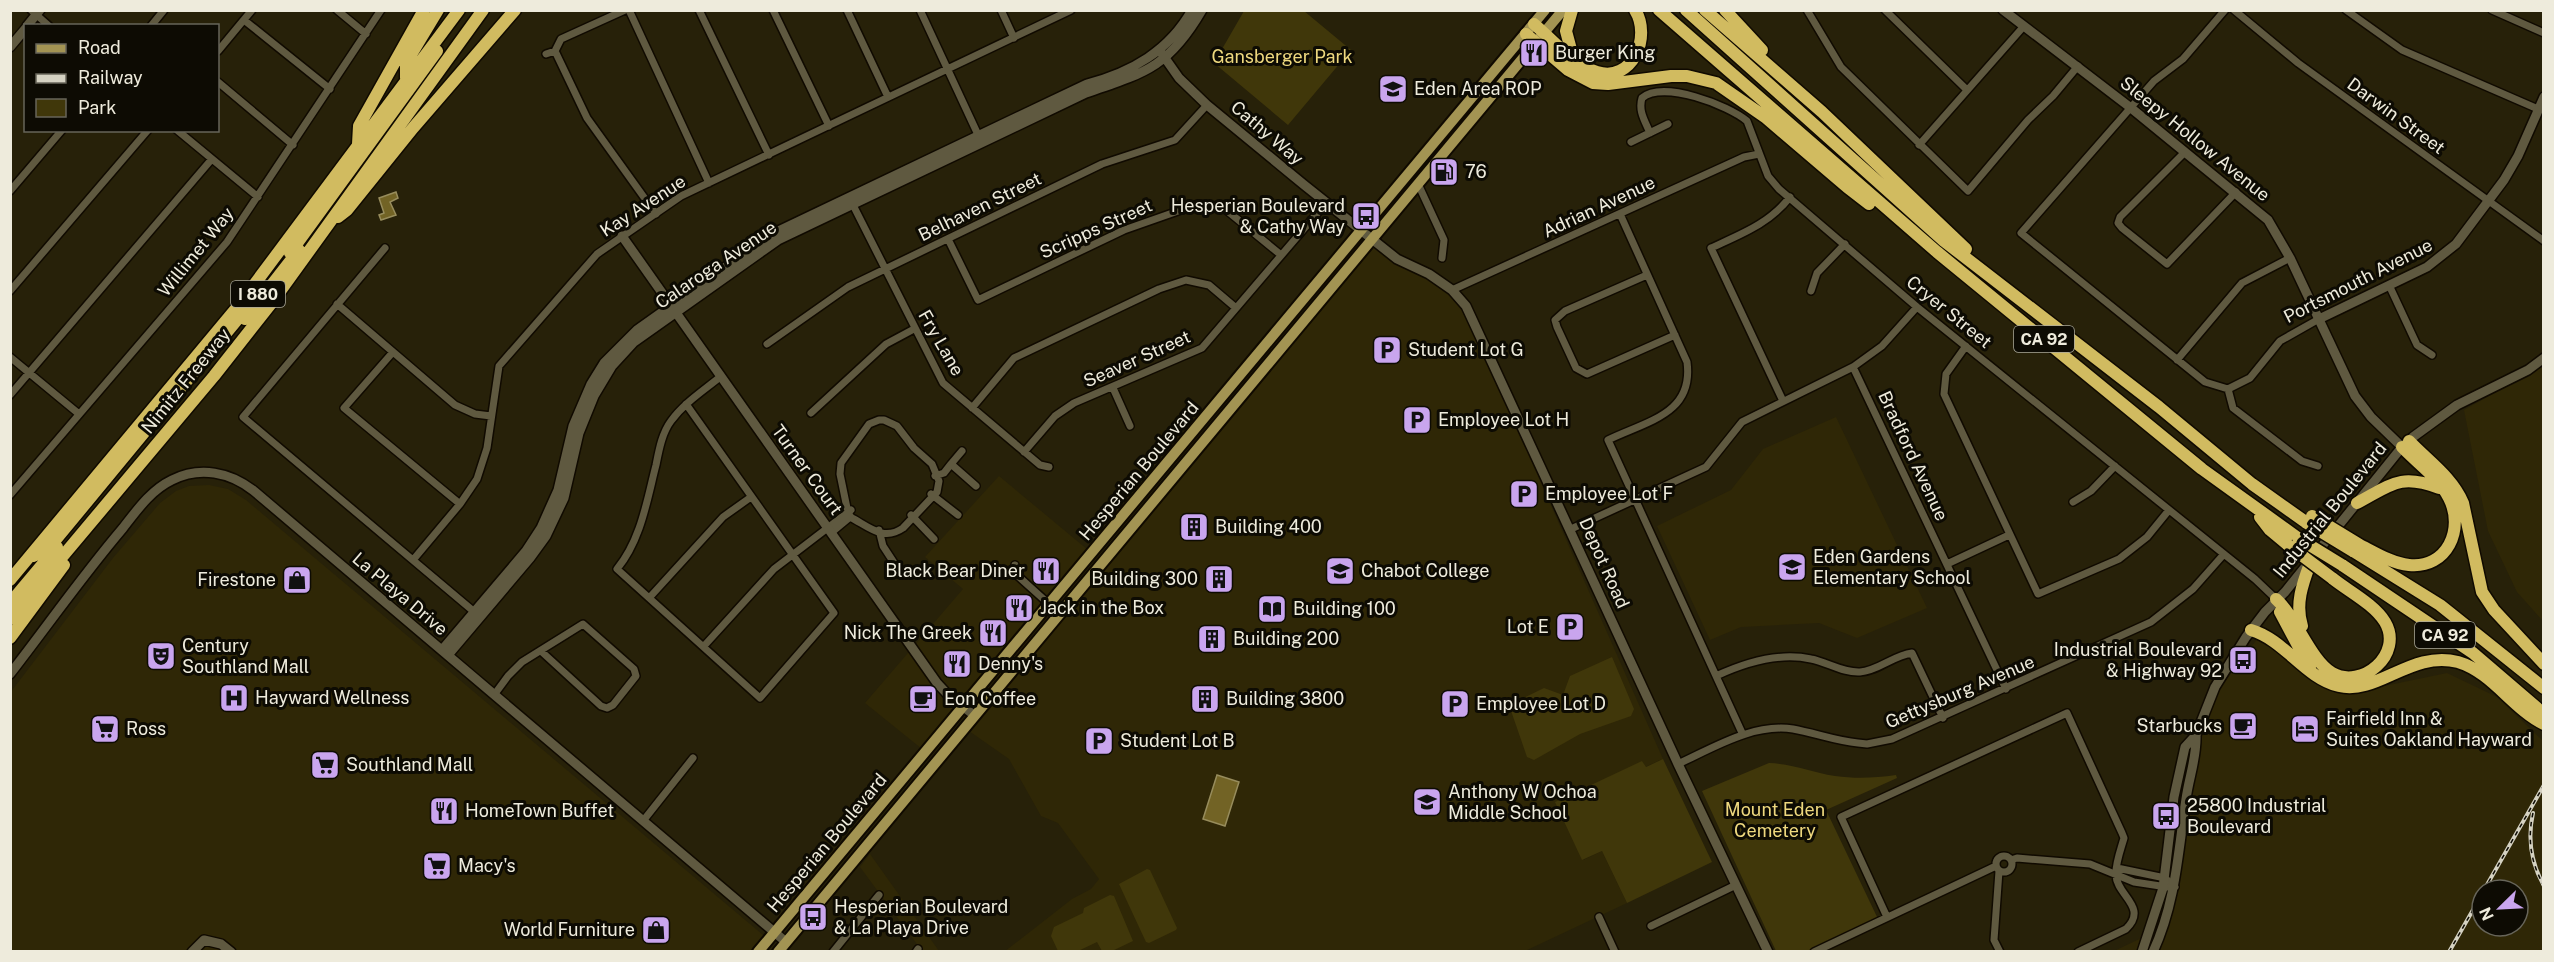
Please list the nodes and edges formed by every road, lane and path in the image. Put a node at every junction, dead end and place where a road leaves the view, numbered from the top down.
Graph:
1 (252, 10) edge
2 (337, 10) edge
3 (381, 10) edge
4 (424, 10) edge
5 (438, 10) edge
6 (459, 10) edge
7 (466, 10) edge
8 (483, 10) edge
9 (515, 10) edge
10 (521, 10) edge
11 (627, 10) edge
12 (699, 10) edge
13 (773, 10) edge
14 (847, 10) edge
15 (920, 10) edge
16 (1001, 10) edge
17 (1071, 10) edge
18 (1192, 10) edge
19 (1202, 10) edge
20 (1545, 10) edge
21 (1563, 10) edge
22 (1572, 10) edge
23 (1635, 10) edge
24 (1659, 10) edge
25 (1686, 10) edge
26 (1705, 10) edge
27 (1725, 10) edge
28 (1807, 10) edge
29 (1885, 10) edge
30 (2003, 10) edge
31 (2225, 10) edge
32 (2234, 10) edge
33 (2346, 10) edge
34 (2492, 10) edge
35 (35, 12) edge
36 (244, 20) junction
37 (47, 24) edge
38 (2024, 26) junction
39 (1530, 29) junction
40 (24, 30) edge
41 (2544, 33) edge
42 (366, 34) junction
43 (1545, 34) junction
44 (1014, 38) junction
45 (490, 40) junction
46 (1536, 44) junction
47 (10, 47) edge
48 (219, 50) edge
49 (555, 51) junction
50 (546, 54) dead end
51 (1162, 55) junction
52 (1573, 58) junction
53 (2078, 66) junction
54 (948, 69) junction
55 (406, 78) junction
56 (219, 83) edge
57 (1966, 88) junction
58 (330, 89) junction
59 (888, 97) junction
60 (2544, 97) edge
61 (1808, 99) junction
62 (1207, 105) junction
63 (2131, 108) junction
64 (2538, 110) junction
65 (1668, 124) dead end
66 (829, 126) junction
67 (60, 132) edge
68 (146, 132) edge
69 (179, 132) edge
70 (1650, 133) junction
71 (980, 139) junction
72 (1631, 142) dead end
73 (358, 144) junction
74 (293, 145) junction
75 (1919, 145) junction
76 (2184, 152) junction
77 (769, 154) junction
78 (1759, 154) junction
79 (211, 160) junction
80 (709, 183) junction
81 (1419, 186) junction
82 (10, 191) edge
83 (2236, 192) junction
84 (258, 197) junction
85 (1790, 197) junction
86 (344, 201) junction
87 (851, 202) junction
88 (2487, 202) junction
89 (1326, 203) junction
90 (656, 214) junction
91 (1620, 214) junction
92 (330, 223) junction
93 (1361, 231) junction
94 (622, 236) junction
95 (948, 239) junction
96 (1372, 240) junction
97 (2544, 242) edge
98 (1845, 244) junction
99 (385, 248) dead end
100 (1937, 252) junction
101 (1281, 255) junction
102 (1442, 258) dead end
103 (2290, 258) junction
104 (885, 270) junction
105 (1647, 275) junction
106 (2389, 285) junction
107 (1452, 290) junction
108 (10, 291) edge
109 (1811, 291) dead end
110 (337, 304) junction
111 (1917, 307) junction
112 (673, 308) junction
113 (1236, 308) junction
114 (2039, 315) junction
115 (2319, 319) junction
116 (914, 329) junction
117 (1675, 335) junction
118 (767, 344) dead end
119 (1966, 346) junction
120 (393, 352) junction
121 (2432, 355) dead end
122 (10, 357) edge
123 (2544, 358) edge
124 (2177, 360) junction
125 (1853, 367) junction
126 (30, 373) junction
127 (720, 377) junction
128 (1113, 388) junction
129 (2228, 389) junction
130 (10, 395) edge
131 (1783, 401) junction
132 (686, 404) junction
133 (972, 408) junction
134 (811, 413) dead end
135 (79, 414) junction
136 (491, 416) junction
137 (1130, 426) dead end
138 (2405, 444) junction
139 (963, 451) dead end
140 (1024, 452) junction
141 (951, 464) junction
142 (2115, 466) junction
143 (2318, 466) dead end
144 (1049, 467) dead end
145 (936, 475) junction
146 (976, 486) dead end
147 (2443, 489) junction
148 (10, 495) edge
149 (932, 495) junction
150 (751, 497) junction
151 (1636, 500) junction
152 (2073, 502) dead end
153 (2357, 503) junction
154 (460, 504) junction
155 (2169, 510) junction
156 (850, 513) junction
157 (958, 515) dead end
158 (912, 517) junction
159 (830, 530) junction
160 (1571, 530) junction
161 (879, 531) junction
162 (2009, 535) junction
163 (934, 539) dead end
164 (75, 542) junction
165 (2293, 542) junction
166 (2355, 547) junction
167 (2224, 554) junction
168 (792, 555) junction
169 (2313, 555) junction
170 (29, 557) junction
171 (413, 560) junction
172 (1947, 564) junction
173 (1015, 565) dead end
174 (15, 571) edge
175 (902, 574) dead end
176 (10, 580) edge
177 (650, 597) junction
178 (2276, 599) junction
179 (10, 603) edge
180 (1049, 604) junction
181 (478, 614) junction
182 (1059, 614) junction
183 (10, 619) edge
184 (2251, 630) junction
185 (10, 638) edge
186 (2307, 641) junction
187 (704, 646) junction
188 (542, 652) junction
189 (445, 653) junction
190 (2544, 664) edge
191 (2310, 669) junction
192 (10, 674) edge
193 (1716, 676) junction
194 (2544, 688) edge
195 (2006, 689) junction
196 (494, 695) junction
197 (963, 707) junction
198 (974, 715) junction
199 (1943, 718) junction
200 (2541, 718) edge
201 (1743, 735) junction
202 (2196, 735) junction
203 (693, 759) dead end
204 (1678, 764) junction
205 (643, 821) junction
206 (2011, 860) junction
207 (1998, 868) junction
208 (2116, 872) junction
209 (2143, 874) junction
210 (2137, 883) junction
211 (2164, 883) junction
212 (1737, 885) junction
213 (2175, 887) junction
214 (879, 895) dead end
215 (2127, 896) junction
216 (1599, 917) dead end
217 (1887, 917) junction
218 (1651, 926) dead end
219 (774, 932) junction
220 (786, 942) junction
221 (192, 951) edge
222 (231, 951) edge
223 (758, 951) edge
224 (778, 951) edge
225 (834, 951) edge
226 (1615, 951) edge
227 (1768, 951) edge
228 (1814, 951) edge
229 (2000, 951) edge
230 (2078, 951) edge
231 (2142, 951) edge
232 (2153, 951) edge

1 - 36 street
2 - 42 street
3 - 42 street, Willimet Way
4 - 73 highway
5 - 55 highway
6 - 55 highway, Nimitz Freeway / I 880
7 - 170 highway, I 880
8 - 86 highway, Nimitz Freeway / I 880
9 - 45 highway
10 - 45 highway
11 - 49 street
11 - 80 street
12 - 77 street
13 - 66 street
14 - 59 street
15 - 54 street
16 - 44 street
17 - 44 street, Kay Avenue
18 - 51 street, Calaroga Avenue
19 - 51 street, Calaroga Avenue
20 - 39 main road, Hesperian Boulevard
21 - 43 main road, Hesperian Boulevard
22 - 52 highway
23 - 52 highway
24 - 100 highway, CA 92
25 - 114 highway, CA 92
26 - 61 highway
27 - 61 highway
28 - 75 street
29 - 57 street
30 - 38 street, Sleepy Hollow Avenue
31 - 63 street
32 - 88 street, Darwin Street
33 - 64 street
34 - 41 street
35 - 37 street
36 - 48 street
36 - 58 street
38 - 53 street, Sleepy Hollow Avenue
38 - 57 street
39 - 43 highway
39 - 46 highway
39 - 93 main road, Hesperian Boulevard
40 - 47 street
42 - 58 street, Willimet Way
43 - 46 main road, Hesperian Boulevard
43 - 52 highway
44 - 54 street, Kay Avenue
45 - 92 highway
46 - 81 main road, Hesperian Boulevard
46 - 100 highway
49 - 50 street
49 - 90 street
51 - 62 street, Cathy Way
51 - 71 street, Calaroga Avenue
53 - 63 street, Sleepy Hollow Avenue
53 - 75 street
54 - 59 street, Kay Avenue
54 - 71 street
55 - 73 highway, Nimitz Freeway / I 880
56 - 74 street
57 - 75 street
58 - 74 street, Willimet Way
59 - 66 street, Kay Avenue
60 - 64 street, Portsmouth Avenue
61 - 114 highway
62 - 89 street, Cathy Way
62 - 95 street, Belhaven Street
63 - 76 street, Sleepy Hollow Avenue
63 - 124 street
64 - 88 street, Portsmouth Avenue
65 - 70 street
66 - 77 street, Kay Avenue
67 - 82 street
68 - 108 street
69 - 79 street
70 - 72 street
70 - 78 street, Cryer Street
71 - 87 street, Calaroga Avenue
73 - 170 highway, Nimitz Freeway / I 880
74 - 84 street, Willimet Way
76 - 83 street, Sleepy Hollow Avenue
76 - 83 street
77 - 80 street, Kay Avenue
78 - 85 street, Cryer Street
78 - 91 street, Adrian Avenue
79 - 84 street
79 - 126 street
80 - 90 street, Kay Avenue
81 - 96 main road, Hesperian Boulevard
81 - 102 street
83 - 103 street, Sleepy Hollow Avenue
84 - 135 street, Willimet Way
85 - 98 street, Cryer Street
85 - 131 street
86 - 92 highway, Nimitz Freeway / I 880
86 - 179 highway, I 880
87 - 104 street, Fry Lane
87 - 112 street, Calaroga Avenue
88 - 97 street, Darwin Street
88 - 106 street, Portsmouth Avenue
89 - 93 street, Cathy Way
89 - 101 street, Seaver Street
90 - 94 street, Kay Avenue
91 - 105 street
91 - 107 street, Adrian Avenue
92 - 164 highway, Nimitz Freeway / I 880
93 - 96 street, Depot Road
93 - 180 main road, Hesperian Boulevard
94 - 112 street, Turner Court
94 - 136 street, Kay Avenue
95 - 101 street, Scripps Street
95 - 104 street, Belhaven Street
96 - 107 street, Depot Road
96 - 182 main road, Hesperian Boulevard
98 - 109 street
98 - 111 street, Cryer Street
99 - 110 street
100 - 165 highway, CA 92
101 - 113 street, Seaver Street
103 - 115 street, Sleepy Hollow Avenue
103 - 124 street
104 - 116 street, Fry Lane
104 - 118 street, Belhaven Street
105 - 117 street
105 - 117 street
106 - 115 street, Portsmouth Avenue
106 - 121 street
107 - 160 street, Depot Road
110 - 120 street
110 - 171 street
111 - 119 street, Cryer Street
111 - 125 street
112 - 127 street, Turner Court
112 - 181 street, Calaroga Avenue
113 - 128 street, Seaver Street
113 - 133 street
114 - 166 highway, CA 92, bridge
115 - 129 street, Portsmouth Avenue
115 - 138 street, Sleepy Hollow Avenue
116 - 133 street, Fry Lane
116 - 134 street
117 - 151 street
119 - 142 street, Cryer Street
119 - 162 street
120 - 136 street
120 - 154 street
122 - 126 street
123 - 138 street, Industrial Boulevard
124 - 129 street
125 - 131 street
125 - 172 street, Bradford Avenue
126 - 130 street
126 - 135 street
127 - 132 street
127 - 159 street, Turner Court
128 - 137 street
128 - 140 street, Seaver Street
129 - 143 street
131 - 151 street
132 - 150 street
132 - 177 street
133 - 140 street, Fry Lane
135 - 148 street, Willimet Way
136 - 154 street, Kay Avenue
138 - 147 highway
138 - 153 street, Industrial Boulevard
138 - 190 highway
139 - 141 street
140 - 144 street, Fry Lane
141 - 145 street
141 - 146 street
142 - 152 street
142 - 155 street, Cryer Street
145 - 149 street
145 - 156 street
147 - 153 highway
147 - 166 highway
149 - 157 street
149 - 158 street
150 - 168 street
150 - 177 street
151 - 160 street
151 - 193 street
153 - 169 street, Industrial Boulevard
154 - 171 street, Kay Avenue
155 - 162 street
155 - 167 street, Cryer Street
156 - 159 street
156 - 161 street
158 - 161 street
158 - 163 street
159 - 168 street
159 - 197 street, Turner Court
160 - 204 street, Depot Road
161 - 175 street
162 - 172 street
164 - 183 highway, Nimitz Freeway / I 880
164 - 185 highway
165 - 186 highway, bridge
165 - 200 highway, CA 92, bridge
166 - 194 highway, CA 92
167 - 178 street, Cryer Street
167 - 195 street, Gettysburg Avenue
168 - 187 street
168 - 187 street
169 - 178 street, Industrial Boulevard
169 - 186 highway
170 - 174 highway, Nimitz Freeway / I 880
171 - 181 street
172 - 195 street, Bradford Avenue
173 - 180 street
174 - 176 highway, Nimitz Freeway / I 880
177 - 187 street
178 - 184 street, Industrial Boulevard
178 - 186 highway
178 - 191 highway
180 - 182 street
180 - 197 main road, Hesperian Boulevard
181 - 189 street, Calaroga Avenue
182 - 198 main road, Hesperian Boulevard
184 - 191 highway
184 - 202 street, Industrial Boulevard
188 - 188 street
188 - 196 street
189 - 192 street, La Playa Drive
189 - 196 street, La Playa Drive
191 - 200 highway
193 - 199 street
193 - 201 street
195 - 199 street, Gettysburg Avenue
196 - 205 street, La Playa Drive
197 - 198 street, Turner Court
197 - 219 main road, Hesperian Boulevard
198 - 220 main road, Hesperian Boulevard
199 - 201 street, Gettysburg Avenue
201 - 204 street, Gettysburg Avenue
202 - 211 street, Industrial Boulevard
202 - 213 street, Industrial Boulevard
203 - 205 street
204 - 212 street, Depot Road
205 - 219 street, La Playa Drive
206 - 207 street
206 - 207 street
206 - 208 street
207 - 217 street
207 - 229 street
208 - 209 street
208 - 210 street
208 - 215 street
208 - 217 street
209 - 210 street
209 - 211 street
210 - 211 street
210 - 215 street
211 - 213 street
211 - 231 street, Industrial Boulevard
212 - 218 street
212 - 227 street, Depot Road
213 - 232 street, Industrial Boulevard
214 - 225 street
215 - 230 street
216 - 226 street
217 - 228 street
219 - 220 street, La Playa Drive
219 - 223 main road, Hesperian Boulevard
220 - 224 main road, Hesperian Boulevard
221 - 222 street

